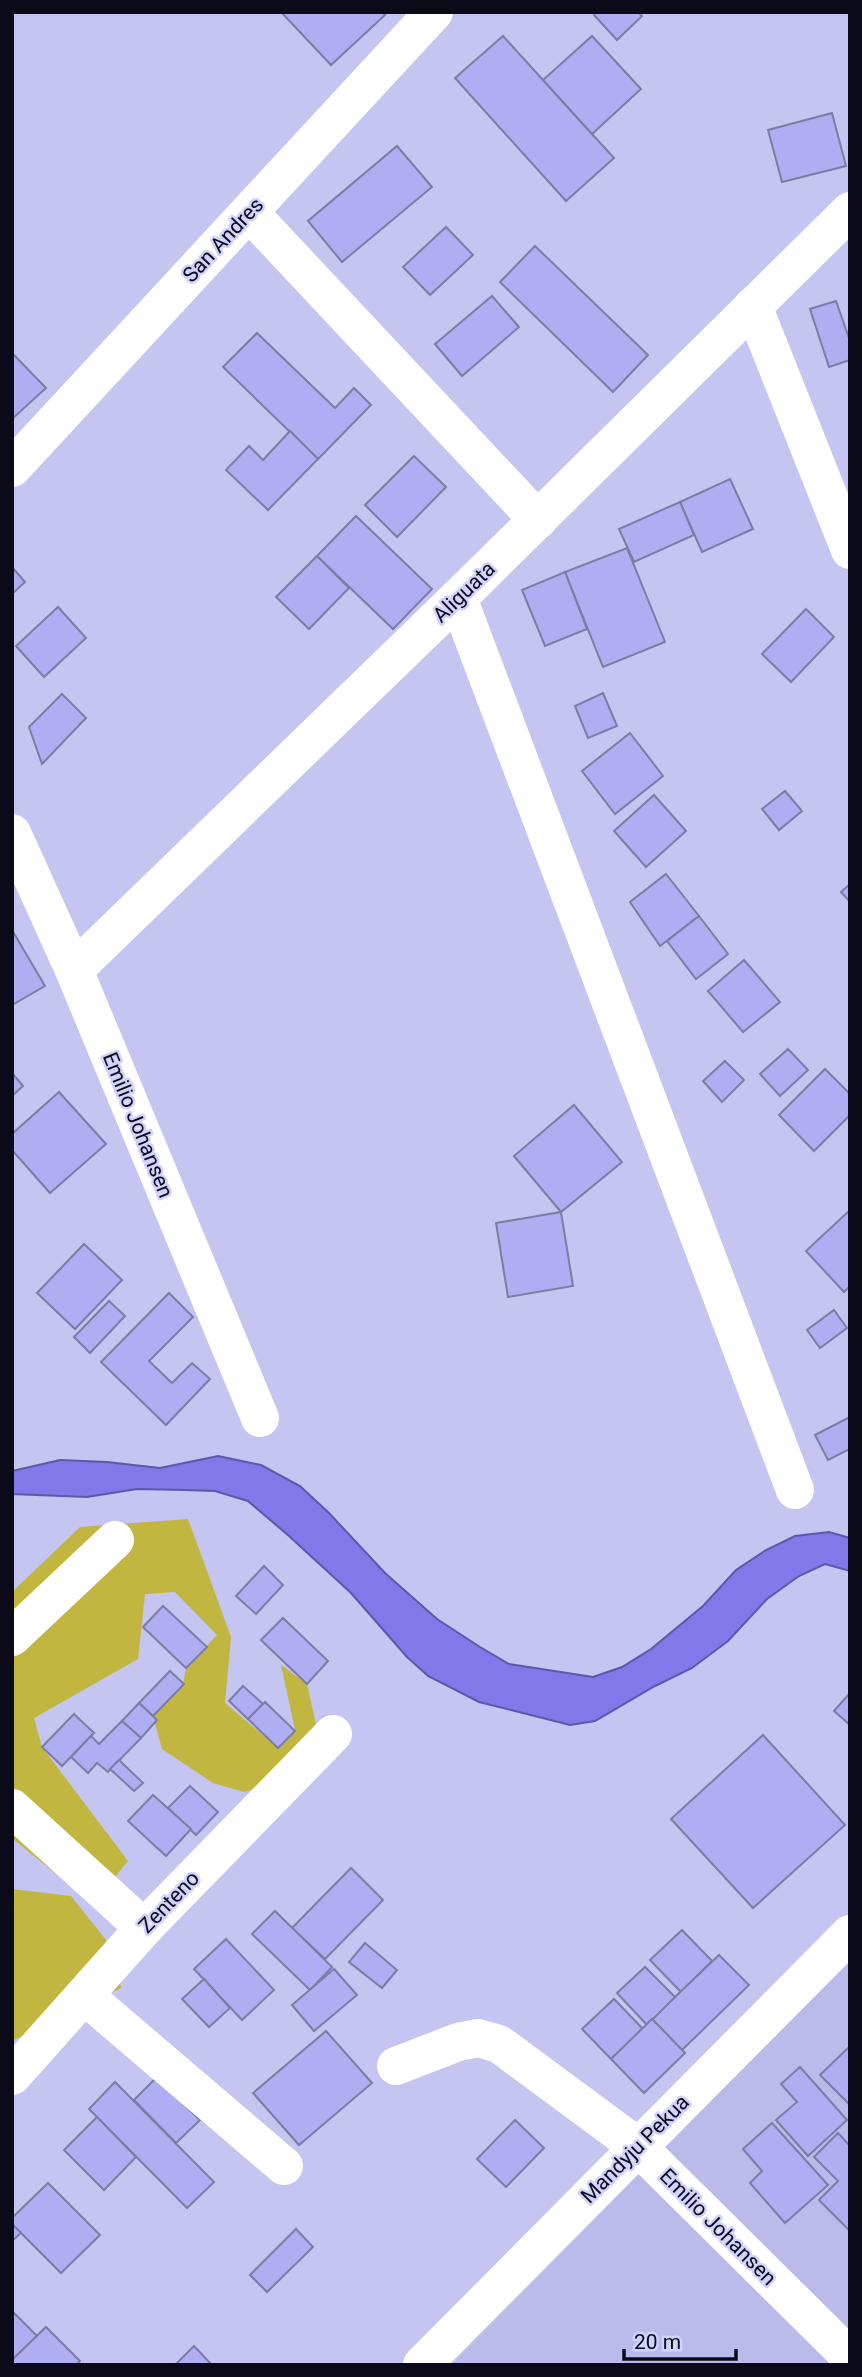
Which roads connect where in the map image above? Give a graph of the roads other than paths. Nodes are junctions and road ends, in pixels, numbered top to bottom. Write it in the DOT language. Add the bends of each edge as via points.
graph roads {
  1 [pos="434,12"];
  2 [pos="850,211"];
  3 [pos="249,212"];
  4 [pos="753,306"];
  5 [pos="12,468"];
  6 [pos="538,520"];
  7 [pos="850,550"];
  8 [pos="458,598"];
  9 [pos="12,833"];
  10 [pos="74,970"];
  11 [pos="260,1418"];
  12 [pos="795,1490"];
  13 [pos="115,1540"];
  14 [pos="12,1637"];
  15 [pos="333,1734"];
  16 [pos="12,1808"];
  17 [pos="144,1928"];
  18 [pos="850,1934"];
  19 [pos="85,1996"];
  20 [pos="396,2066"];
  21 [pos="12,2076"];
  22 [pos="637,2146"];
  23 [pos="284,2166"];
  24 [pos="850,2357"];
  25 [pos="422,2365"];
  1 -- 3 [label="street, San Andres"];
  2 -- 4 [label="street, Aliguata"];
  3 -- 5 [label="street, San Andres"];
  3 -- 6 [label="street"];
  4 -- 6 [label="street, Aliguata"];
  4 -- 7 [label="street"];
  6 -- 8 [label="street, Aliguata"];
  8 -- 10 [label="street, Aliguata"];
  8 -- 12 [label="street"];
  9 -- 10 [label="street, Emilio Johansen"];
  10 -- 11 [label="street, Emilio Johansen"];
  13 -- 14 [label="street"];
  15 -- 17 [label="street, Zenteno"];
  16 -- 17 [label="street"];
  17 -- 19 [label="street, Zenteno"];
  18 -- 22 [label="street, Mandyju Pekua"];
  19 -- 21 [label="street, Zenteno"];
  19 -- 23 [label="street"];
  20 -- 22 [label="street, Emilio Johansen" via="458,2042 478,2038 499,2044"];
  22 -- 24 [label="street, Emilio Johansen"];
  22 -- 25 [label="street, Mandyju Pekua"];
}
